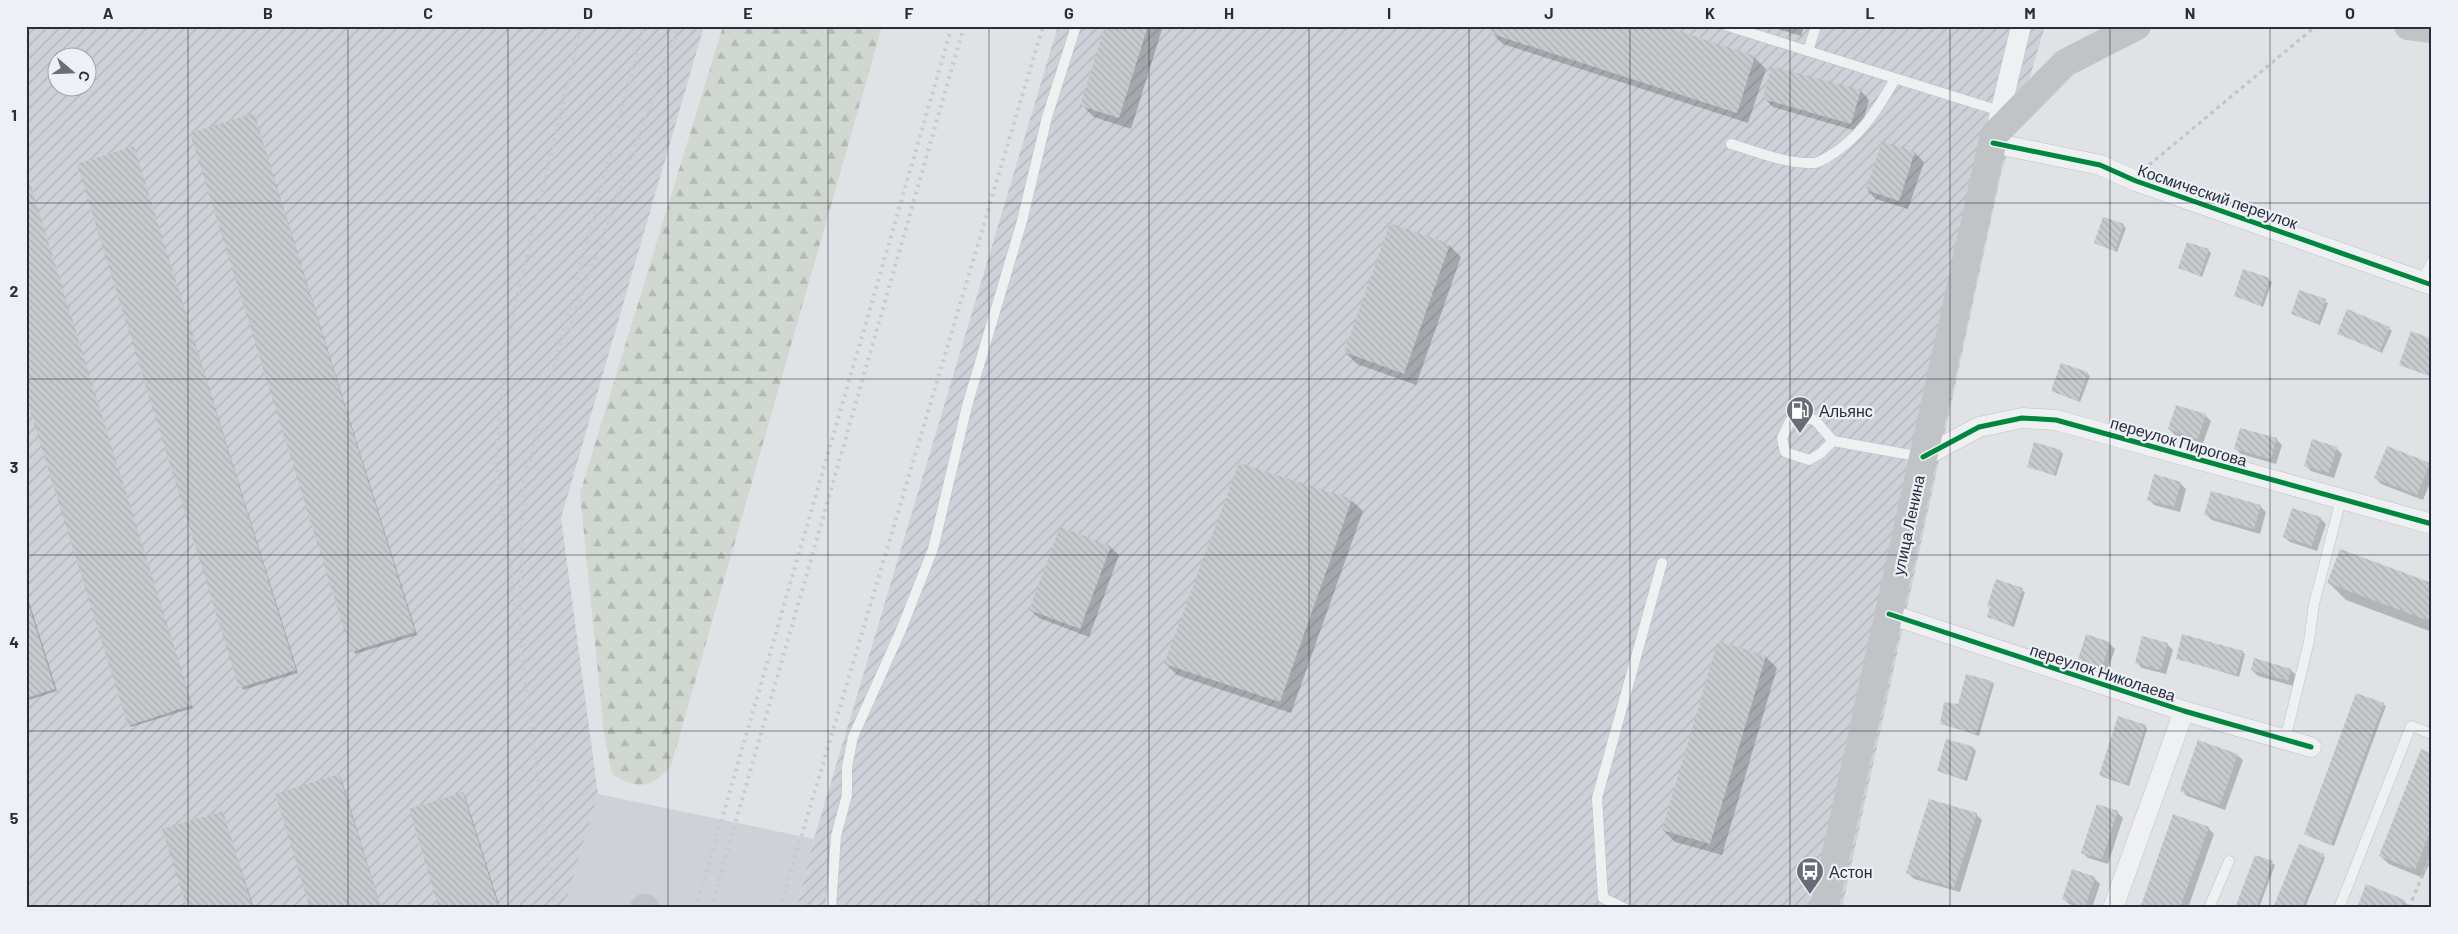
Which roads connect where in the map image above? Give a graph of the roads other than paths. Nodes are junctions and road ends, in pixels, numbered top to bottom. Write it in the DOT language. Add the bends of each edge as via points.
graph roads {
  1 [pos="1076,26"];
  2 [pos="1728,26"];
  3 [pos="1816,26"];
  4 [pos="2021,26"];
  5 [pos="2137,26"];
  6 [pos="2408,26"];
  7 [pos="2432,29"];
  8 [pos="1808,51"];
  9 [pos="1895,78"];
  10 [pos="1996,130"];
  11 [pos="1731,144"];
  12 [pos="2432,261"];
  13 [pos="2427,283"];
  14 [pos="1833,441"];
  15 [pos="1923,457"];
  16 [pos="2341,500"];
  17 [pos="2432,524"];
  18 [pos="1662,563"];
  19 [pos="1889,614"];
  20 [pos="2184,711"];
  21 [pos="2432,734"];
  22 [pos="2285,740"];
  23 [pos="2311,747"];
  24 [pos="2229,861"];
  25 [pos="831,908"];
  26 [pos="1624,908"];
  27 [pos="1824,908"];
  28 [pos="2113,908"];
  29 [pos="2209,908"];
  30 [pos="2339,908"];
  1 -- 25 [label="lane" via="1047,117 1022,221 966,406 933,548 853,737 847,767 847,795 836,836"];
  2 -- 8 [label="lane"];
  3 -- 8 [label="lane"];
  4 -- 10 [label="street, улица Ленина"];
  5 -- 10 [label="main road" via="2065,63"];
  6 -- 7 [label="main road"];
  8 -- 9 [label="lane"];
  9 -- 10 [label="lane"];
  9 -- 11 [label="lane" via="1882,103 1862,129 1842,149 1817,163 1790,162"];
  10 -- 13 [label="street, Космический переулок"];
  10 -- 15 [label="main road, улица Ленина"];
  12 -- 13 [label="lane"];
  14 -- 14 [label="lane" via="1814,420 1800,417 1790,421 1782,438 1785,452 1809,460 1822,453"];
  14 -- 15 [label="lane"];
  15 -- 16 [label="street, переулок Пирогова" via="1979,427 2022,418 2056,420"];
  15 -- 19 [label="main road, улица Ленина"];
  16 -- 17 [label="street, переулок Пирогова"];
  16 -- 22 [label="lane" via="2314,604 2309,641"];
  18 -- 26 [label="lane" via="1597,798 1603,898"];
  19 -- 20 [label="street, переулок Николаева"];
  19 -- 27 [label="main road, улица Ленина"];
  20 -- 22 [label="street, переулок Николаева"];
  20 -- 28 [label="street, переулок Николаева"];
  21 -- 30 [label="lane" via="2411,726"];
  22 -- 23 [label="street, переулок Николаева"];
  24 -- 29 [label="lane"];
}
